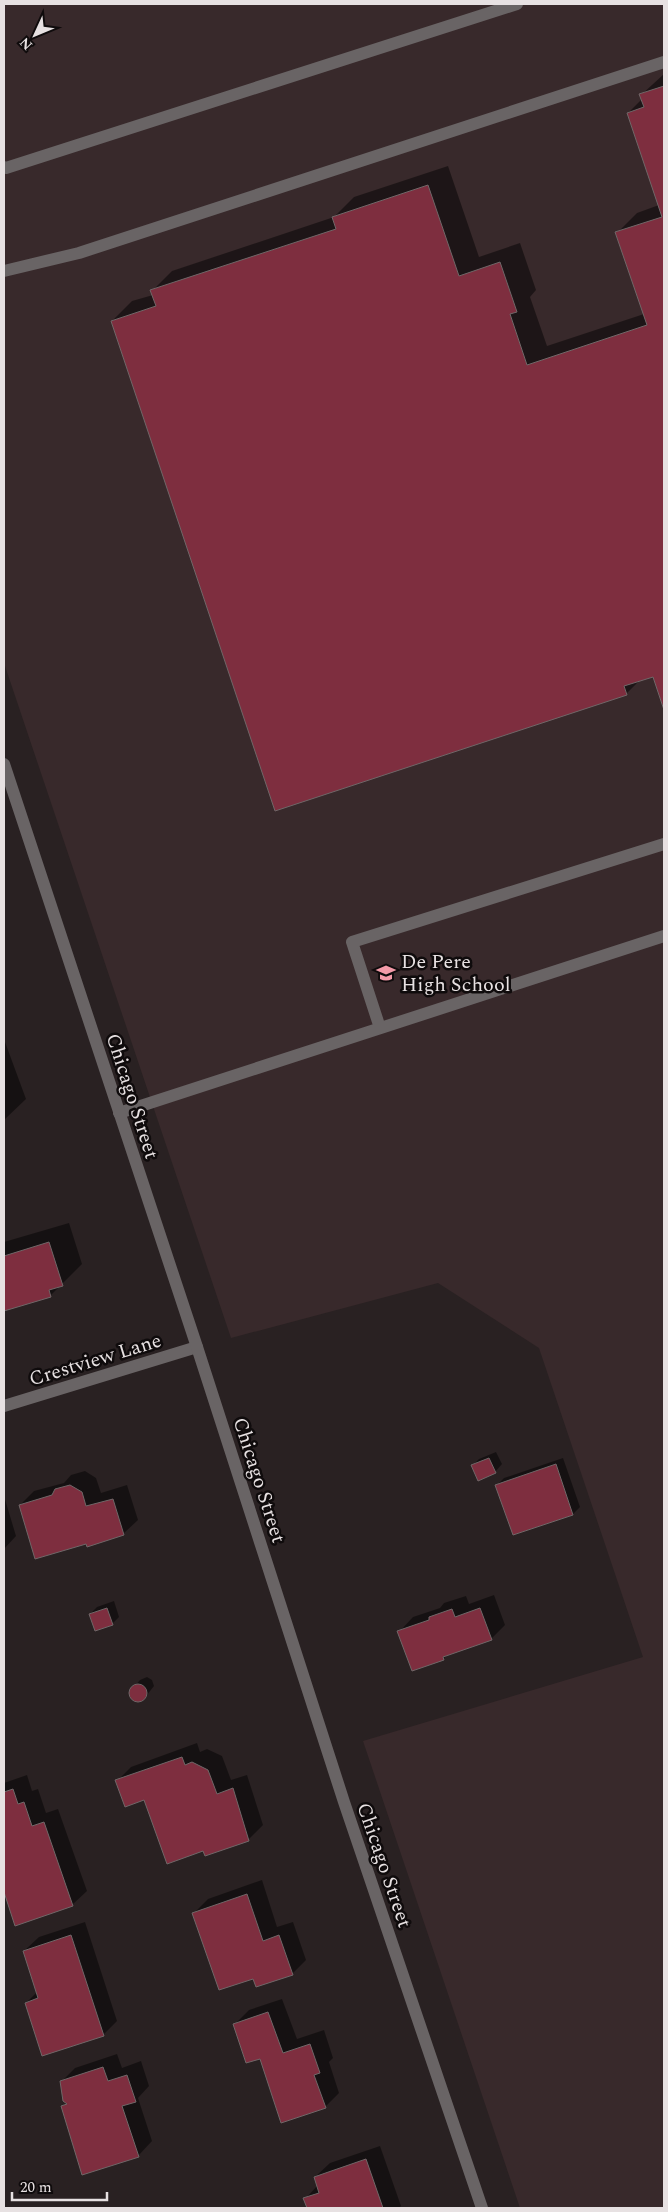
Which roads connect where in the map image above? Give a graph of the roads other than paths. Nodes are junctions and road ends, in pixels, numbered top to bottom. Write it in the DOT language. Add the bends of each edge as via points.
graph roads {
  1 [pos="517,4"];
  2 [pos="664,62"];
  3 [pos="4,167"];
  4 [pos="4,271"];
  5 [pos="4,764"];
  6 [pos="664,844"];
  7 [pos="664,936"];
  8 [pos="380,1028"];
  9 [pos="120,1113"];
  10 [pos="197,1347"];
  11 [pos="4,1406"];
  12 [pos="482,2208"];
  1 -- 3 [label="street"];
  2 -- 4 [label="street" via="89,250"];
  5 -- 9 [label="street, Chicago Street"];
  6 -- 8 [label="street" via="352,942"];
  7 -- 8 [label="street"];
  8 -- 9 [label="street"];
  9 -- 10 [label="street, Chicago Street"];
  10 -- 11 [label="street, Crestview Lane"];
  10 -- 12 [label="street, Chicago Street" via="347,1812"];
}
